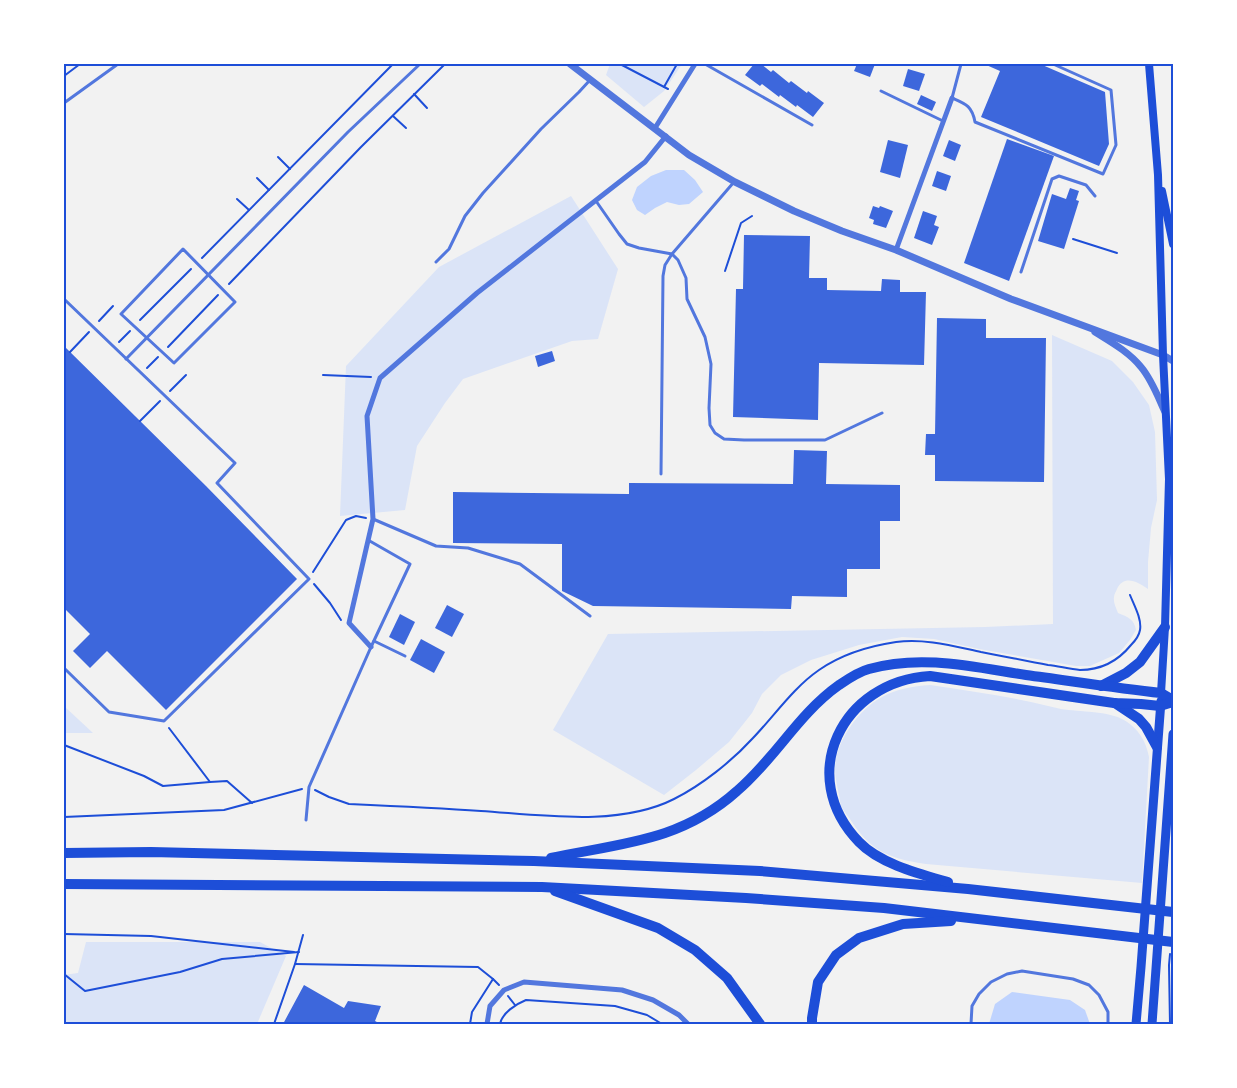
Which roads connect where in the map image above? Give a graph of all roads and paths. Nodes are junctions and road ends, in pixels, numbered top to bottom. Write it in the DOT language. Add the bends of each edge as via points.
graph roads {
  1 [pos="80,64"];
  2 [pos="118,64"];
  3 [pos="393,64"];
  4 [pos="420,64"];
  5 [pos="445,64"];
  6 [pos="570,64"];
  7 [pos="620,64"];
  8 [pos="676,64"];
  9 [pos="695,64"];
  10 [pos="705,64"];
  11 [pos="961,64"];
  12 [pos="1052,64"];
  13 [pos="1149,64"];
  14 [pos="64,76"];
  15 [pos="590,80"];
  16 [pos="881,91"];
  17 [pos="414,94"];
  18 [pos="952,98"];
  19 [pos="64,104"];
  20 [pos="427,108"];
  21 [pos="393,116"];
  22 [pos="943,121"];
  23 [pos="812,125"];
  24 [pos="406,128"];
  25 [pos="655,128"];
  26 [pos="666,136"];
  27 [pos="278,157"];
  28 [pos="290,169"];
  29 [pos="1158,175"];
  30 [pos="257,178"];
  31 [pos="735,182"];
  32 [pos="269,190"];
  33 [pos="1095,196"];
  34 [pos="237,199"];
  35 [pos="595,200"];
  36 [pos="249,210"];
  37 [pos="752,216"];
  38 [pos="1073,239"];
  39 [pos="1173,244"];
  40 [pos="896,250"];
  41 [pos="1117,253"];
  42 [pos="672,254"];
  43 [pos="436,262"];
  44 [pos="197,263"];
  45 [pos="725,271"];
  46 [pos="1021,272"];
  47 [pos="208,274"];
  48 [pos="223,290"];
  49 [pos="64,300"];
  50 [pos="1084,325"];
  51 [pos="134,326"];
  52 [pos="146,338"];
  53 [pos="114,348"];
  54 [pos="162,352"];
  55 [pos="1163,355"];
  56 [pos="126,359"];
  57 [pos="1173,361"];
  58 [pos="142,374"];
  59 [pos="323,375"];
  60 [pos="380,378"];
  61 [pos="882,413"];
  62 [pos="1166,415"];
  63 [pos="661,474"];
  64 [pos="373,519"];
  65 [pos="368,540"];
  66 [pos="309,579"];
  67 [pos="1130,595"];
  68 [pos="590,616"];
  69 [pos="350,623"];
  70 [pos="1165,627"];
  71 [pos="374,641"];
  72 [pos="371,647"];
  73 [pos="405,656"];
  74 [pos="64,668"];
  75 [pos="1101,686"];
  76 [pos="1161,693"];
  77 [pos="1173,701"];
  78 [pos="1114,703"];
  79 [pos="1160,706"];
  80 [pos="164,721"];
  81 [pos="1173,734"];
  82 [pos="64,745"];
  83 [pos="1157,747"];
  84 [pos="210,782"];
  85 [pos="309,787"];
  86 [pos="252,803"];
  87 [pos="64,817"];
  88 [pos="306,820"];
  89 [pos="64,853"];
  90 [pos="534,861"];
  91 [pos="64,884"];
  92 [pos="542,887"];
  93 [pos="968,888"];
  94 [pos="1173,912"];
  95 [pos="977,919"];
  96 [pos="64,934"];
  97 [pos="303,935"];
  98 [pos="1172,945"];
  99 [pos="299,952"];
  100 [pos="295,964"];
  101 [pos="64,974"];
  102 [pos="493,979"];
  103 [pos="504,990"];
  104 [pos="515,1005"];
  105 [pos="274,1024"];
  106 [pos="470,1024"];
  107 [pos="487,1024"];
  108 [pos="500,1024"];
  109 [pos="662,1024"];
  110 [pos="688,1024"];
  111 [pos="760,1024"];
  112 [pos="812,1024"];
  113 [pos="971,1024"];
  114 [pos="1108,1024"];
  115 [pos="1136,1024"];
  116 [pos="1152,1024"];
  117 [pos="1170,1024"];
  1 -- 14 [label="path"];
  2 -- 19 [label="lane"];
  3 -- 28 [label="path"];
  4 -- 47 [label="lane"];
  5 -- 17 [label="path"];
  6 -- 15 [label="street"];
  7 -- 8 [label="path" via="664,87"];
  9 -- 25 [label="street"];
  10 -- 23 [label="lane"];
  11 -- 18 [label="lane"];
  12 -- 18 [label="lane" via="1111,90 1116,144 1103,174 975,122 974,114 966,104"];
  13 -- 29 [label="main road"];
  15 -- 25 [label="street"];
  15 -- 43 [label="lane" via="541,128 483,193 465,216 449,249"];
  16 -- 22 [label="lane"];
  17 -- 20 [label="path"];
  17 -- 21 [label="path"];
  18 -- 22 [label="street"];
  21 -- 24 [label="path"];
  21 -- 48 [label="path"];
  22 -- 40 [label="street"];
  25 -- 26 [label="street"];
  26 -- 31 [label="street"];
  26 -- 35 [label="street" via="644,162"];
  27 -- 28 [label="path"];
  28 -- 32 [label="path"];
  29 -- 39 [label="main road"];
  29 -- 55 [label="main road"];
  30 -- 32 [label="path"];
  31 -- 40 [label="street" via="794,211"];
  31 -- 42 [label="lane"];
  32 -- 36 [label="path"];
  33 -- 46 [label="lane" via="1086,185 1060,176 1052,180"];
  34 -- 36 [label="path"];
  35 -- 42 [label="lane" via="627,244"];
  35 -- 60 [label="street" via="478,293"];
  36 -- 44 [label="path"];
  37 -- 45 [label="path" via="741,223"];
  38 -- 41 [label="path"];
  40 -- 50 [label="street" via="1012,299"];
  42 -- 61 [label="lane" via="686,278 687,298 705,337 711,364 710,425 715,433 724,439 825,440"];
  42 -- 63 [label="lane" via="663,276"];
  44 -- 47 [label="lane"];
  44 -- 51 [label="path"];
  44 -- 51 [label="lane" via="183,249 121,314"];
  47 -- 48 [label="lane"];
  47 -- 52 [label="lane"];
  48 -- 54 [label="path"];
  48 -- 54 [label="lane" via="235,302 194,344 174,363"];
  49 -- 53 [label="lane"];
  50 -- 55 [label="street"];
  50 -- 62 [label="street" via="1128,354 1141,367"];
  51 -- 52 [label="lane"];
  51 -- 53 [label="path"];
  52 -- 54 [label="lane"];
  52 -- 56 [label="lane"];
  53 -- 56 [label="lane"];
  54 -- 58 [label="path"];
  55 -- 57 [label="street"];
  55 -- 62 [label="main road"];
  56 -- 58 [label="lane"];
  58 -- 66 [label="lane" via="235,463 216,483"];
  59 -- 60 [label="path"];
  60 -- 64 [label="street" via="366,416"];
  62 -- 70 [label="main road" via="1169,479"];
  64 -- 65 [label="street"];
  64 -- 66 [label="path" via="356,516 346,520"];
  64 -- 68 [label="lane" via="436,546 468,548 520,564"];
  65 -- 69 [label="street"];
  65 -- 71 [label="lane" via="410,564"];
  66 -- 69 [label="path" via="342,622"];
  66 -- 80 [label="lane"];
  67 -- 85 [label="path" via="1140,629 1136,640 1117,659 1095,669 1078,670 920,641 878,645 837,659 800,685 724,766 692,789 649,809 616,815 571,817 349,804"];
  69 -- 72 [label="street"];
  70 -- 75 [label="highway" via="1140,662"];
  70 -- 76 [label="main road"];
  71 -- 72 [label="lane"];
  71 -- 73 [label="lane"];
  72 -- 85 [label="lane"];
  74 -- 80 [label="lane" via="109,712"];
  75 -- 76 [label="highway"];
  75 -- 90 [label="highway" via="933,662 893,663 867,670 842,683 814,706 754,776 716,807 665,833"];
  76 -- 77 [label="highway"];
  76 -- 79 [label="main road"];
  77 -- 79 [label="highway"];
  78 -- 79 [label="highway"];
  78 -- 83 [label="highway" via="1146,726"];
  78 -- 93 [label="highway" via="930,676 901,680 867,698 853,712 840,729 829,766 834,806 844,826 860,844 879,857 904,869"];
  79 -- 83 [label="main road"];
  80 -- 84 [label="path"];
  81 -- 116 [label="main road"];
  82 -- 84 [label="path" via="164,786"];
  83 -- 115 [label="main road"];
  84 -- 86 [label="path" via="227,781"];
  85 -- 86 [label="path"];
  85 -- 88 [label="lane"];
  86 -- 87 [label="path" via="224,810"];
  89 -- 90 [label="highway"];
  90 -- 93 [label="highway" via="760,871"];
  91 -- 92 [label="highway"];
  92 -- 95 [label="highway" via="884,908"];
  92 -- 111 [label="highway" via="658,928 695,950 727,978"];
  93 -- 94 [label="highway"];
  95 -- 98 [label="highway" via="1109,933"];
  95 -- 112 [label="highway" via="903,924 859,938 836,954 818,982"];
  96 -- 99 [label="path" via="151,936"];
  97 -- 99 [label="path"];
  98 -- 117 [label="path"];
  99 -- 100 [label="path"];
  99 -- 101 [label="path" via="222,959 180,972 85,991"];
  100 -- 102 [label="path" via="478,968"];
  100 -- 105 [label="path"];
  102 -- 103 [label="path"];
  102 -- 106 [label="path" via="472,1012"];
  103 -- 104 [label="path"];
  103 -- 107 [label="street" via="490,1006"];
  103 -- 110 [label="street" via="524,982 622,990 653,1000"];
  104 -- 108 [label="path"];
  104 -- 109 [label="path" via="526,1000 615,1006 647,1015"];
  113 -- 114 [label="lane" via="972,1006 979,994 991,982 1007,974 1022,972 1074,979 1089,985 1100,994 1108,1012"];
}
